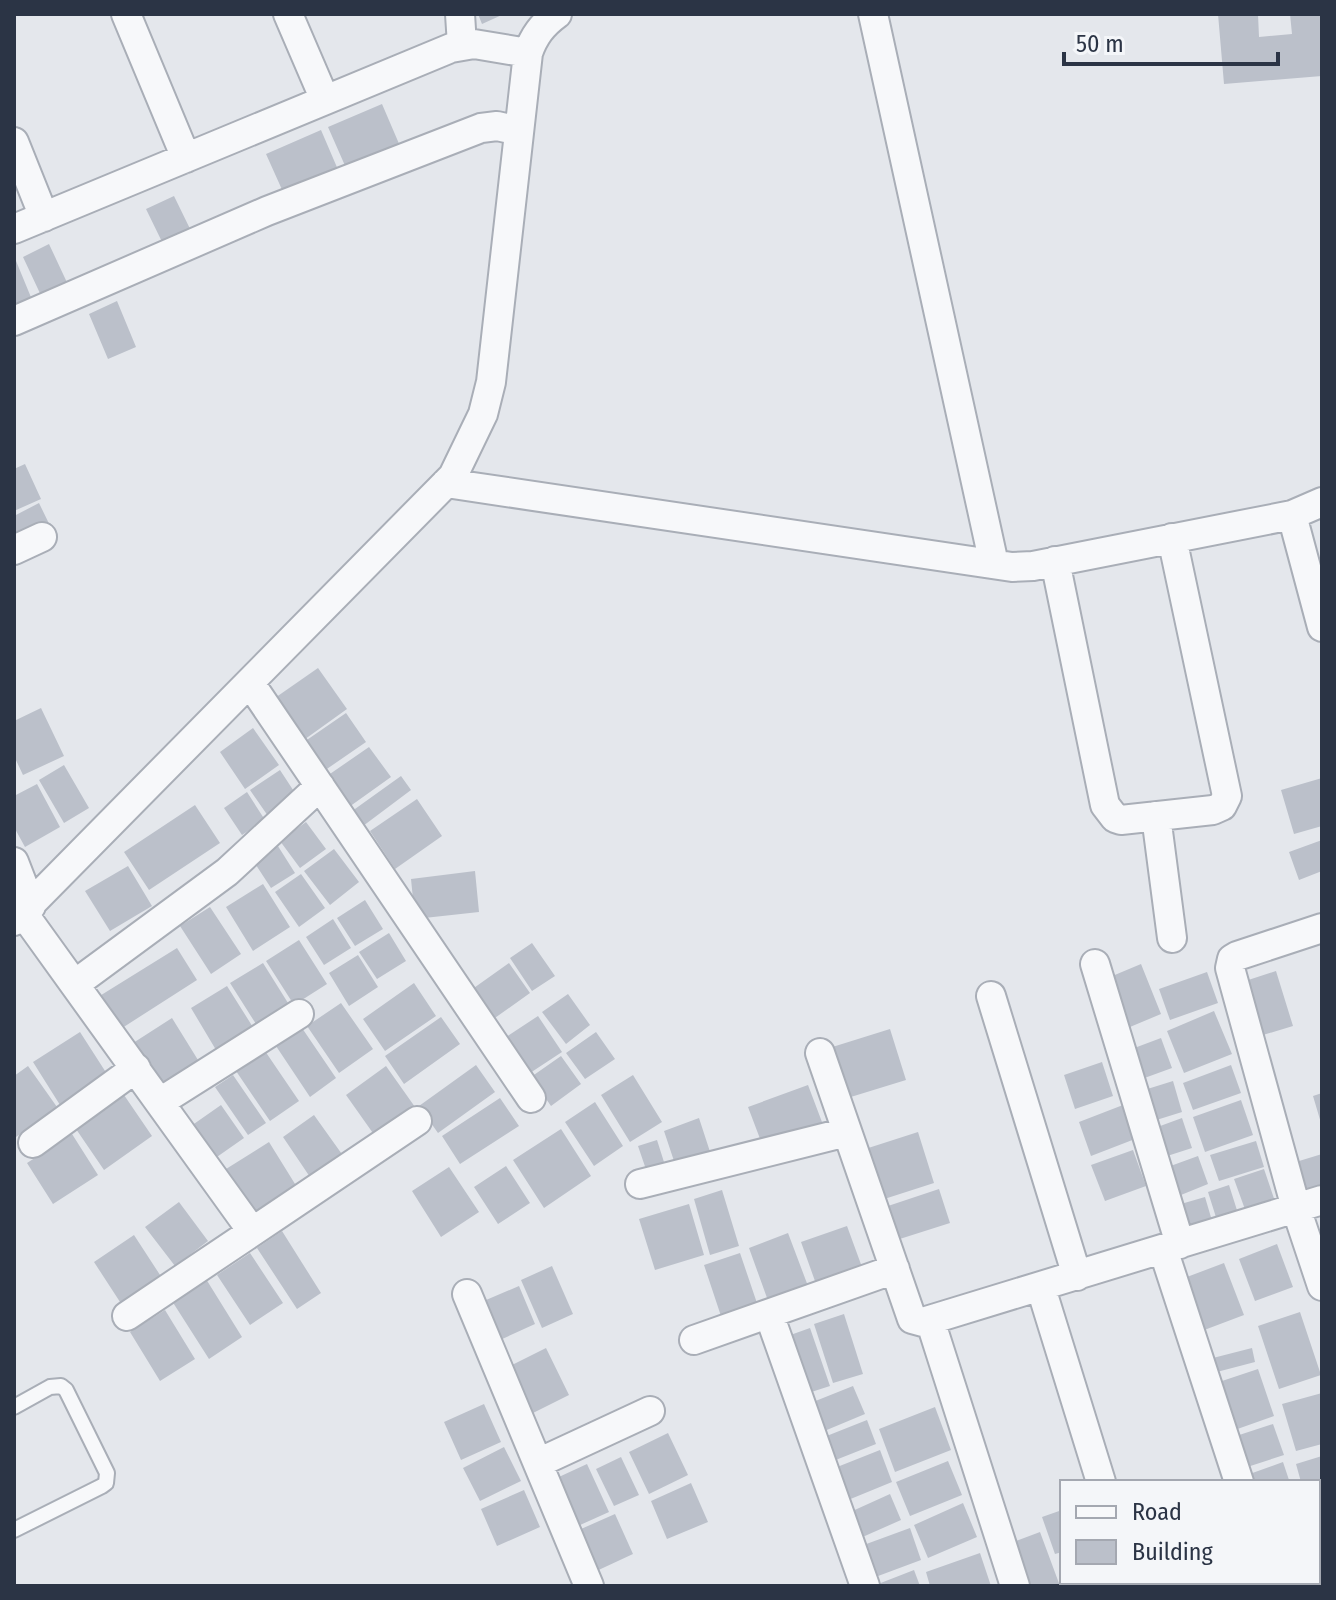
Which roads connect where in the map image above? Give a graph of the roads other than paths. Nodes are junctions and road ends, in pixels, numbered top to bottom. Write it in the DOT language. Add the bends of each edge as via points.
graph roads {
  1 [pos="126,14"];
  2 [pos="288,14"];
  3 [pos="460,14"];
  4 [pos="557,14"];
  5 [pos="873,14"];
  6 [pos="462,45"];
  7 [pos="528,53"];
  8 [pos="325,100"];
  9 [pos="519,131"];
  10 [pos="14,142"];
  11 [pos="186,158"];
  12 [pos="44,217"];
  13 [pos="14,229"];
  14 [pos="14,321"];
  15 [pos="446,483"];
  16 [pos="1322,502"];
  17 [pos="1292,515"];
  18 [pos="42,537"];
  19 [pos="1172,538"];
  20 [pos="14,550"];
  21 [pos="1055,561"];
  22 [pos="994,564"];
  23 [pos="1322,627"];
  24 [pos="250,683"];
  25 [pos="320,786"];
  26 [pos="1156,816"];
  27 [pos="14,862"];
  28 [pos="23,913"];
  29 [pos="1322,928"];
  30 [pos="1172,938"];
  31 [pos="1095,964"];
  32 [pos="75,984"];
  33 [pos="991,996"];
  34 [pos="299,1014"];
  35 [pos="820,1053"];
  36 [pos="136,1068"];
  37 [pos="531,1098"];
  38 [pos="160,1102"];
  39 [pos="417,1121"];
  40 [pos="847,1132"];
  41 [pos="33,1143"];
  42 [pos="640,1184"];
  43 [pos="1309,1204"];
  44 [pos="252,1231"];
  45 [pos="1172,1247"];
  46 [pos="895,1269"];
  47 [pos="1077,1276"];
  48 [pos="1322,1286"];
  49 [pos="1041,1288"];
  50 [pos="467,1294"];
  51 [pos="769,1314"];
  52 [pos="127,1316"];
  53 [pos="930,1320"];
  54 [pos="694,1340"];
  55 [pos="14,1407"];
  56 [pos="650,1411"];
  57 [pos="538,1463"];
  58 [pos="1100,1480"];
  59 [pos="1238,1480"];
  60 [pos="14,1530"];
  61 [pos="589,1586"];
  62 [pos="865,1586"];
  63 [pos="1015,1586"];
  1 -- 11 [label="street"];
  2 -- 8 [label="street"];
  3 -- 6 [label="street"];
  4 -- 7 [label="street" via="533,38"];
  5 -- 22 [label="street"];
  6 -- 7 [label="street"];
  6 -- 8 [label="street"];
  7 -- 9 [label="street"];
  8 -- 11 [label="street"];
  9 -- 14 [label="street" via="481,128 267,211"];
  9 -- 15 [label="street" via="490,391 462,460"];
  10 -- 12 [label="street"];
  11 -- 12 [label="street"];
  12 -- 13 [label="street"];
  15 -- 22 [label="street"];
  15 -- 24 [label="street"];
  16 -- 17 [label="street"];
  17 -- 19 [label="street"];
  17 -- 23 [label="street"];
  18 -- 20 [label="street"];
  19 -- 21 [label="street"];
  19 -- 26 [label="street" via="1227,796 1213,810"];
  21 -- 22 [label="street" via="1024,567"];
  21 -- 26 [label="street" via="1105,805 1121,820"];
  24 -- 25 [label="street"];
  24 -- 28 [label="street"];
  25 -- 32 [label="street" via="227,872"];
  25 -- 37 [label="street"];
  26 -- 30 [label="street"];
  27 -- 28 [label="street"];
  28 -- 32 [label="street"];
  29 -- 43 [label="street" via="1237,956 1230,968"];
  31 -- 45 [label="street"];
  32 -- 36 [label="street"];
  33 -- 47 [label="street"];
  34 -- 38 [label="street"];
  35 -- 40 [label="street"];
  36 -- 38 [label="street"];
  36 -- 41 [label="street"];
  38 -- 44 [label="street"];
  39 -- 44 [label="street"];
  40 -- 42 [label="street"];
  40 -- 46 [label="street"];
  43 -- 45 [label="street"];
  43 -- 48 [label="street"];
  44 -- 52 [label="street"];
  45 -- 47 [label="street"];
  45 -- 59 [label="street"];
  46 -- 51 [label="street"];
  46 -- 53 [label="street" via="912,1319"];
  47 -- 49 [label="street"];
  49 -- 53 [label="street"];
  49 -- 58 [label="street"];
  50 -- 57 [label="street"];
  51 -- 54 [label="street"];
  51 -- 62 [label="street"];
  53 -- 63 [label="street"];
  55 -- 60 [label="lane" via="61,1386 107,1473 102,1486"];
  56 -- 57 [label="street"];
  57 -- 61 [label="street"];
}
